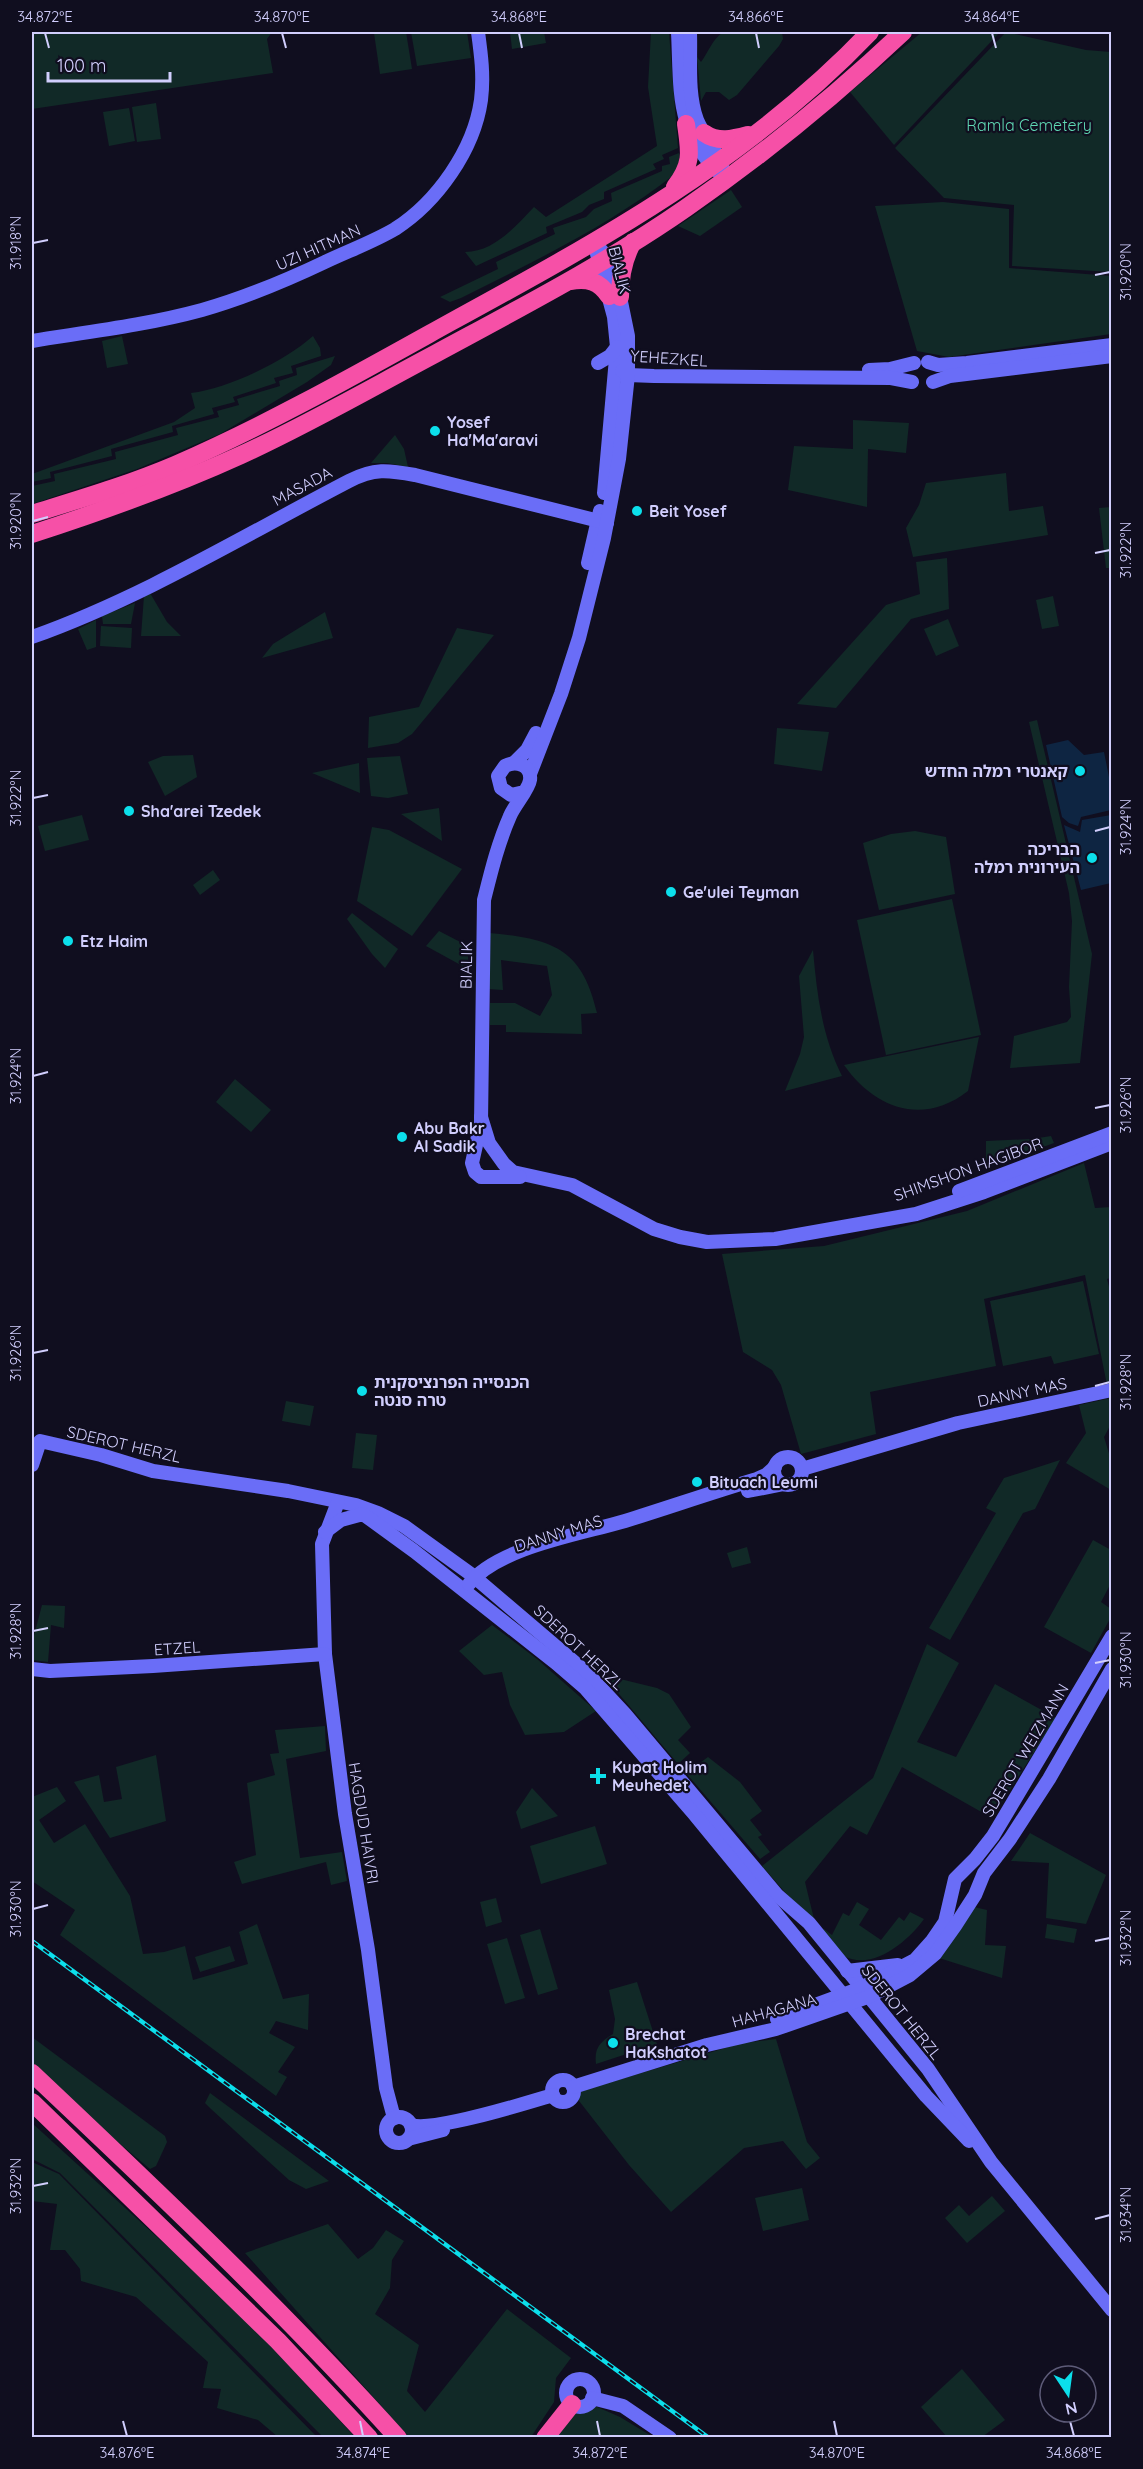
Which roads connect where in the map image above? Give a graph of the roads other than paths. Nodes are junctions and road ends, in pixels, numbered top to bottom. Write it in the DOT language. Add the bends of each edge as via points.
graph roads {
  1 [pos="478,32"];
  2 [pos="678,32"];
  3 [pos="690,32"];
  4 [pos="870,32"];
  5 [pos="903,32"];
  6 [pos="686,124"];
  7 [pos="759,131"];
  8 [pos="704,133"];
  9 [pos="716,163"];
  10 [pos="726,179"];
  11 [pos="666,199"];
  12 [pos="633,242"];
  13 [pos="595,243"];
  14 [pos="604,260"];
  15 [pos="565,282"];
  16 [pos="614,297"];
  17 [pos="32,341"];
  18 [pos="1112,345"];
  19 [pos="617,347"];
  20 [pos="1112,356"];
  21 [pos="598,363"];
  22 [pos="921,363"];
  23 [pos="624,368"];
  24 [pos="912,382"];
  25 [pos="933,382"];
  26 [pos="32,514"];
  27 [pos="603,521"];
  28 [pos="32,534"];
  29 [pos="32,637"];
  30 [pos="514,763"];
  31 [pos="530,774"];
  32 [pos="504,791"];
  33 [pos="524,792"];
  34 [pos="509,817"];
  35 [pos="481,1117"];
  36 [pos="1112,1133"];
  37 [pos="1112,1143"];
  38 [pos="475,1154"];
  39 [pos="497,1154"];
  40 [pos="537,1177"];
  41 [pos="489,1178"];
  42 [pos="834,1230"];
  43 [pos="1112,1390"];
  44 [pos="32,1465"];
  45 [pos="775,1467"];
  46 [pos="802,1469"];
  47 [pos="783,1484"];
  48 [pos="338,1502"];
  49 [pos="325,1532"];
  50 [pos="475,1577"];
  51 [pos="467,1592"];
  52 [pos="1112,1636"];
  53 [pos="320,1654"];
  54 [pos="32,1669"];
  55 [pos="1112,1669"];
  56 [pos="960,1875"];
  57 [pos="953,1892"];
  58 [pos="975,1892"];
  59 [pos="915,1960"];
  60 [pos="848,1971"];
  61 [pos="864,1993"];
  62 [pos="846,2000"];
  63 [pos="32,2073"];
  64 [pos="32,2102"];
  65 [pos="490,2113"];
  66 [pos="394,2118"];
  67 [pos="411,2124"];
  68 [pos="408,2139"];
  69 [pos="991,2162"];
  70 [pos="1112,2310"];
  71 [pos="592,2398"];
  72 [pos="572,2404"];
  73 [pos="369,2438"];
  74 [pos="398,2438"];
  75 [pos="545,2438"];
  76 [pos="670,2438"];
  1 -- 17 [label="street, UZI HITMAN" via="481,100 468,142 439,189 395,228 287,280 219,305"];
  2 -- 6 [label="street"];
  3 -- 8 [label="street" via="693,104"];
  4 -- 7 [label="highway"];
  5 -- 10 [label="highway" via="834,94"];
  6 -- 9 [label="street" via="696,146"];
  6 -- 11 [label="highway" via="688,167"];
  7 -- 8 [label="highway" via="726,140"];
  7 -- 9 [label="highway"];
  8 -- 9 [label="street"];
  9 -- 10 [label="street"];
  9 -- 11 [label="highway"];
  10 -- 12 [label="highway"];
  11 -- 13 [label="highway"];
  12 -- 14 [label="highway"];
  12 -- 16 [label="highway"];
  13 -- 14 [label="street, BIALIK"];
  13 -- 26 [label="highway" via="248,432 118,487"];
  14 -- 15 [label="highway"];
  14 -- 16 [label="street, BIALIK"];
  15 -- 16 [label="highway" via="587,279"];
  15 -- 28 [label="highway" via="243,454 159,491"];
  16 -- 19 [label="street, BIALIK"];
  16 -- 23 [label="street, BIALIK" via="628,336"];
  18 -- 22 [label="street, YEHEZKEL" via="967,363"];
  19 -- 21 [label="street"];
  19 -- 23 [label="street, BIALIK"];
  20 -- 25 [label="street" via="950,376"];
  22 -- 23 [label="street, YEHEZKEL" via="890,369"];
  22 -- 24 [label="street" via="909,370"];
  22 -- 25 [label="street" via="935,371"];
  23 -- 24 [label="street, YEHEZKEL" via="782,379 891,378"];
  23 -- 27 [label="street, BIALIK" via="619,459"];
  24 -- 25 [label="street" via="921,387"];
  27 -- 29 [label="street, MASADA" via="415,475 372,471 190,566 82,618"];
  27 -- 30 [label="street, BIALIK" via="562,667 535,736"];
  27 -- 31 [label="street, BIALIK" via="569,669"];
  30 -- 31 [label="street"];
  30 -- 32 [label="street" via="499,773 498,782"];
  31 -- 33 [label="street"];
  32 -- 33 [label="street" via="511,795"];
  32 -- 34 [label="street, BIALIK"];
  33 -- 34 [label="street, BIALIK"];
  34 -- 35 [label="street, BIALIK" via="484,900"];
  35 -- 38 [label="street, BIALIK"];
  35 -- 39 [label="street, BIALIK"];
  36 -- 42 [label="street, SHIMSHON HAGIBOR" via="915,1207"];
  37 -- 42 [label="street, SHIMSHON HAGIBOR" via="933,1209"];
  38 -- 39 [label="street" via="486,1148"];
  38 -- 41 [label="street" via="475,1172"];
  39 -- 40 [label="street, SHIMSHON HAGIBOR" via="513,1172"];
  39 -- 41 [label="street" via="499,1170"];
  40 -- 41 [label="street, SHIMSHON HAGIBOR"];
  40 -- 42 [label="street, SHIMSHON HAGIBOR" via="572,1185 654,1229 692,1240 724,1243"];
  43 -- 46 [label="street, DANNY MAS" via="958,1423"];
  44 -- 48 [label="street, SDEROT HERZL" via="40,1441 164,1473"];
  45 -- 46 [label="street" via="780,1460 790,1457"];
  45 -- 47 [label="street" via="776,1478"];
  45 -- 50 [label="street, DANNY MAS" via="766,1475 522,1550"];
  46 -- 47 [label="street" via="797,1482"];
  47 -- 50 [label="street, DANNY MAS" via="760,1487"];
  48 -- 49 [label="street"];
  48 -- 50 [label="street, SDEROT HERZL" via="367,1508 394,1520"];
  49 -- 51 [label="street, SDEROT HERZL" via="344,1519 363,1514"];
  49 -- 53 [label="street"];
  50 -- 51 [label="street, DANNY MAS"];
  50 -- 60 [label="street, SDEROT HERZL" via="586,1671 777,1895 809,1923"];
  51 -- 62 [label="street, SDEROT HERZL" via="593,1697"];
  52 -- 56 [label="street, SDEROT WEIZMANN" via="993,1836"];
  53 -- 54 [label="street, ETZEL" via="142,1667"];
  53 -- 66 [label="street, HAGDUD HAIVRI" via="386,2088"];
  55 -- 58 [label="street, SDEROT WEIZMANN" via="1049,1779"];
  56 -- 57 [label="street" via="953,1881"];
  56 -- 58 [label="street" via="972,1876"];
  57 -- 58 [label="street" via="961,1899"];
  57 -- 59 [label="street, SDEROT WEIZMANN" via="945,1922"];
  58 -- 61 [label="street, SDEROT WEIZMANN" via="935,1954 910,1975"];
  59 -- 60 [label="street" via="892,1967"];
  59 -- 61 [label="street, SDEROT WEIZMANN"];
  60 -- 61 [label="street, SDEROT HERZL"];
  61 -- 62 [label="street, SDEROT WEIZMANN"];
  61 -- 69 [label="street, SDEROT HERZL" via="934,2077"];
  62 -- 65 [label="street, HAHAGANA" via="761,2033 707,2045 573,2087 573,2096 568,2101 553,2095"];
  62 -- 69 [label="street, SDEROT HERZL" via="926,2096"];
  63 -- 74 [label="highway" via="224,2256"];
  64 -- 73 [label="highway" via="278,2341"];
  65 -- 67 [label="street" via="428,2126"];
  65 -- 68 [label="street"];
  66 -- 67 [label="street" via="402,2117"];
  66 -- 68 [label="street" via="387,2127 390,2138 396,2142"];
  67 -- 68 [label="street"];
  69 -- 70 [label="street, SDEROT HERZL"];
  71 -- 72 [label="street" via="584,2406"];
  71 -- 72 [label="street" via="591,2385 576,2380 566,2392"];
  71 -- 76 [label="street" via="623,2406"];
  72 -- 75 [label="highway"];
}
